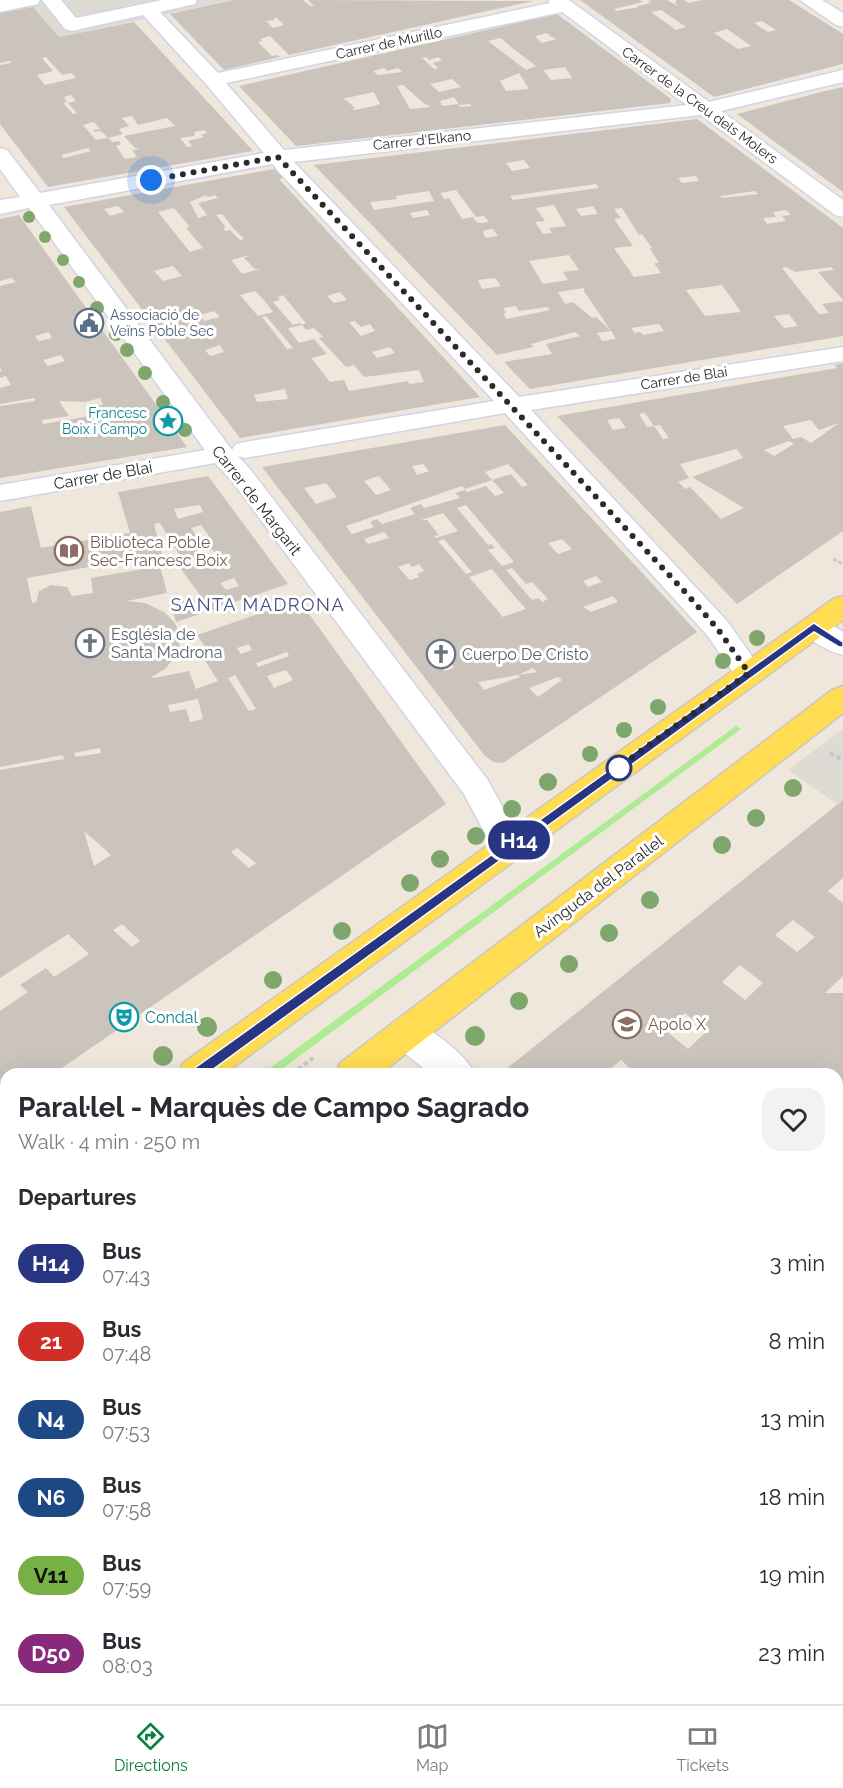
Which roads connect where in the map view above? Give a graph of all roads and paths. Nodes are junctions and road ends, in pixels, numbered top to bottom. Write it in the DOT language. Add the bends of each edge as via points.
graph roads {
  1 [pos="31,0"];
  2 [pos="51,0"];
  3 [pos="88,0"];
  4 [pos="188,0"];
  5 [pos="809,0"];
  6 [pos="560,3"];
  7 [pos="0,6"];
  8 [pos="147,9"];
  9 [pos="105,18"];
  10 [pos="843,21"];
  11 [pos="843,76"];
  12 [pos="213,81"];
  13 [pos="704,109"];
  14 [pos="0,154"];
  15 [pos="278,157"];
  16 [pos="35,201"];
  17 [pos="0,207"];
  18 [pos="843,210"];
  19 [pos="843,354"];
  20 [pos="526,403"];
  21 [pos="496,408"];
  22 [pos="245,450"];
  23 [pos="206,458"];
  24 [pos="0,493"];
  25 [pos="833,559"];
  26 [pos="843,564"];
  27 [pos="843,606"];
  28 [pos="814,627"];
  29 [pos="843,645"];
  30 [pos="749,673"];
  31 [pos="843,697"];
  32 [pos="509,848"];
  33 [pos="406,1033"];
  34 [pos="204,1068"];
  35 [pos="361,1068"];
  36 [pos="450,1068"];
  1 -- 7 [label="street"];
  2 -- 9 [label="street" via="72,25"];
  3 -- 9 [label="street"];
  4 -- 8 [label="street"];
  5 -- 10 [label="street"];
  6 -- 12 [label="street, Carrer de Murillo"];
  6 -- 13 [label="street, Carrer de la Creu dels Molers"];
  8 -- 9 [label="street"];
  8 -- 12 [label="street"];
  11 -- 13 [label="street, Carrer d'Elkano"];
  12 -- 15 [label="street"];
  13 -- 15 [label="street, Carrer d'Elkano"];
  13 -- 18 [label="street, Carrer de la Creu dels Molers"];
  14 -- 16 [label="street, Carrer de Margarit"];
  15 -- 16 [label="street, Carrer d'Elkano"];
  15 -- 30 [label="street" via="678,585 717,628"];
  16 -- 17 [label="street, Carrer d'Elkano"];
  16 -- 32 [label="street, Carrer de Margarit" via="221,454 242,475 476,787"];
  19 -- 20 [label="street, Carrer de Blai"];
  21 -- 22 [label="street"];
  23 -- 24 [label="street, Carrer de Blai"];
  25 -- 26 [label="path"];
  27 -- 28 [label="main road"];
  28 -- 29 [label="street"];
  28 -- 30 [label="main road"];
  30 -- 32 [label="main road"];
  31 -- 33 [label="main road, Avinguda del Paral·lel"];
  32 -- 34 [label="main road"];
  33 -- 35 [label="main road, Avinguda del Paral·lel"];
  33 -- 36 [label="street"];
}
